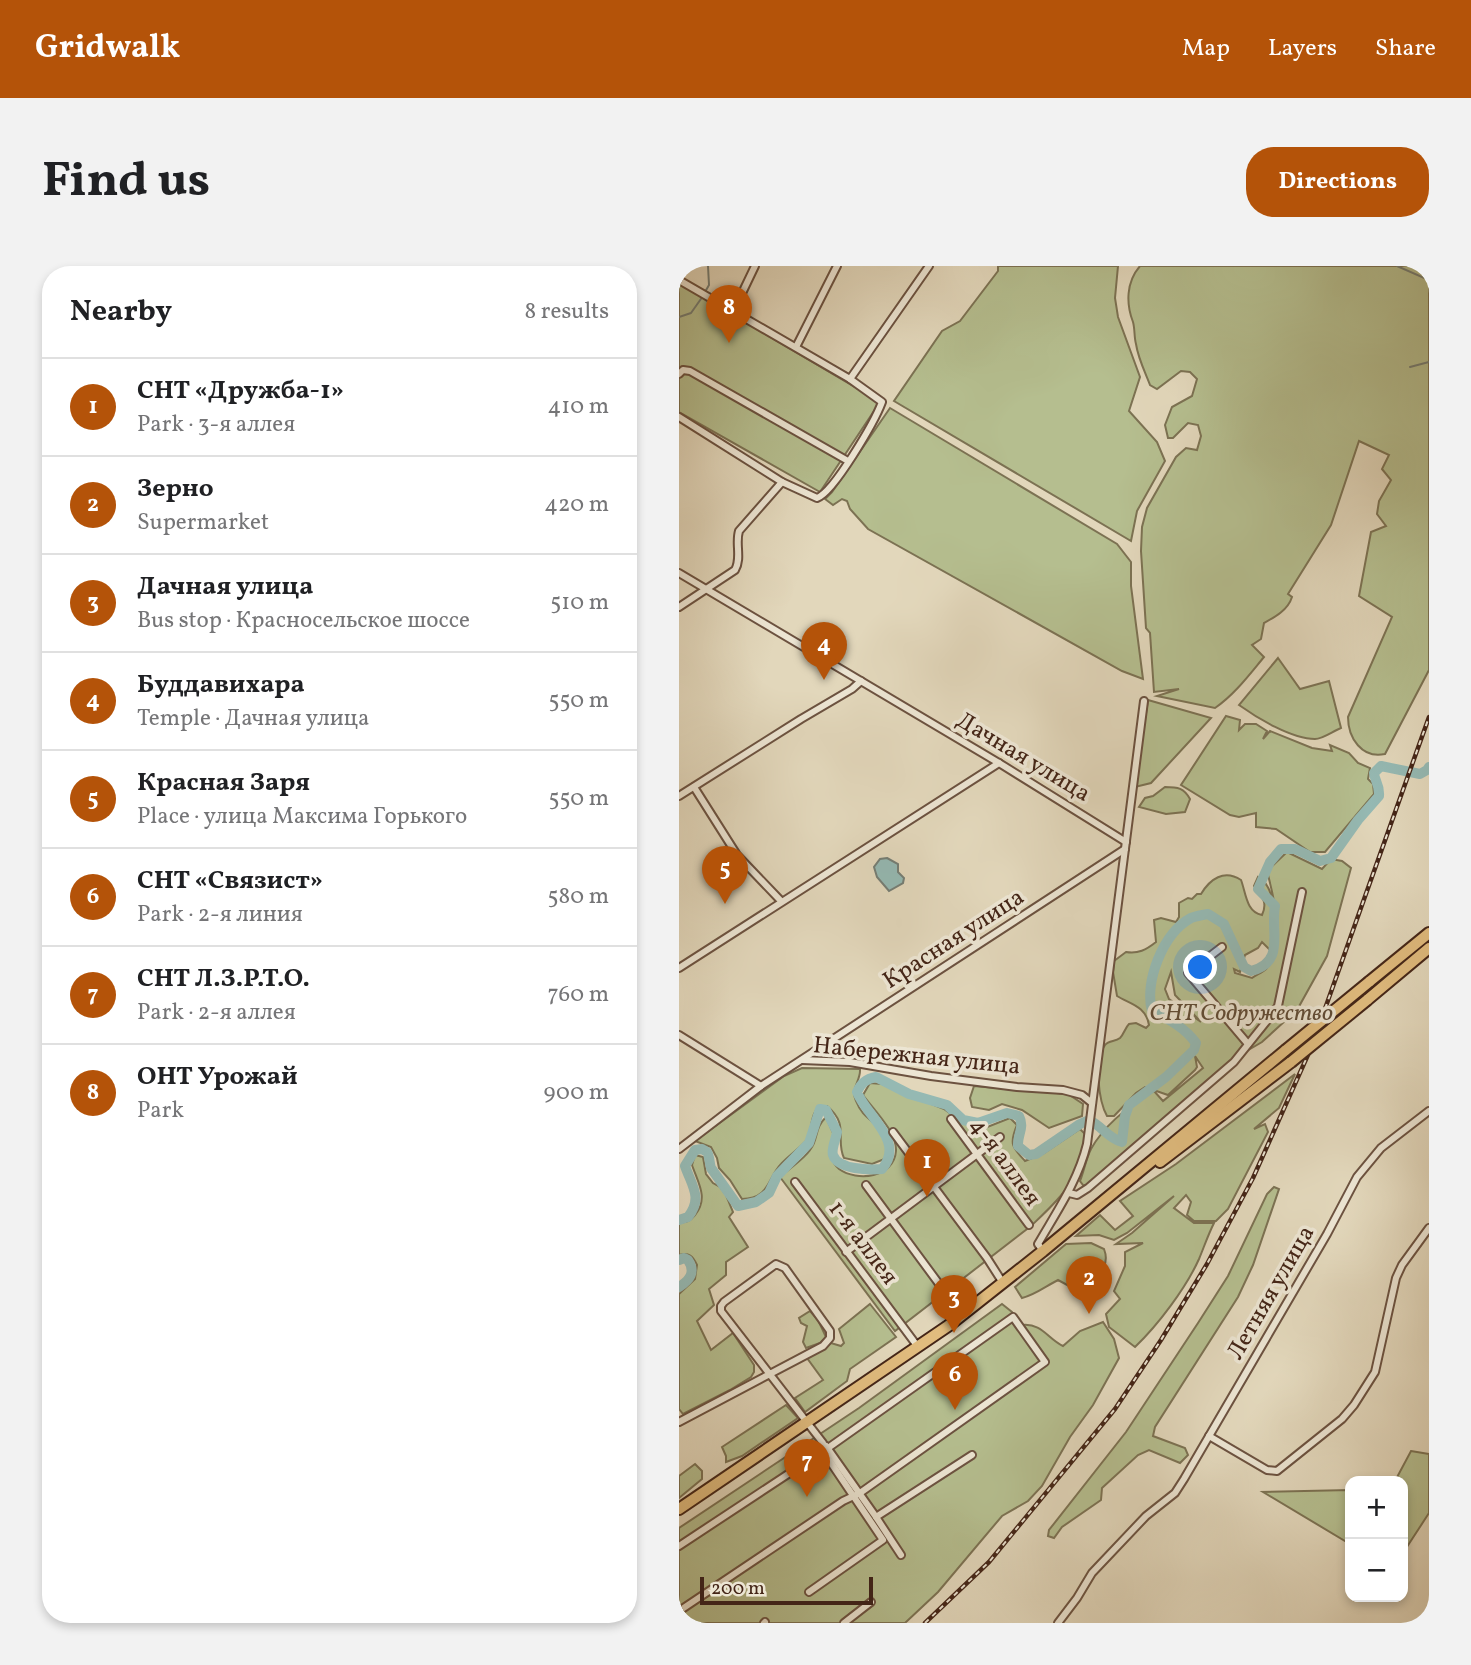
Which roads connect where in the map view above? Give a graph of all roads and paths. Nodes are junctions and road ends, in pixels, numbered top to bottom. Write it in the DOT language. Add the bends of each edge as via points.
graph roads {
  1 [pos="755,266"];
  2 [pos="837,266"];
  3 [pos="929,266"];
  4 [pos="679,280"];
  5 [pos="733,312"];
  6 [pos="796,347"];
  7 [pos="679,374"];
  8 [pos="850,379"];
  9 [pos="679,416"];
  10 [pos="848,461"];
  11 [pos="782,482"];
  12 [pos="679,573"];
  13 [pos="707,589"];
  14 [pos="679,607"];
  15 [pos="861,681"];
  16 [pos="1144,701"];
  17 [pos="999,763"];
  18 [pos="694,787"];
  19 [pos="679,796"];
  20 [pos="1126,845"];
  21 [pos="1301,892"];
  22 [pos="782,901"];
  23 [pos="1429,933"];
  24 [pos="1222,947"];
  25 [pos="1429,948"];
  26 [pos="679,968"];
  27 [pos="679,1035"];
  28 [pos="1248,1044"];
  29 [pos="803,1060"];
  30 [pos="761,1086"];
  31 [pos="1092,1102"];
  32 [pos="1429,1111"];
  33 [pos="951,1119"];
  34 [pos="893,1132"];
  35 [pos="1000,1137"];
  36 [pos="679,1149"];
  37 [pos="977,1154"];
  38 [pos="795,1182"];
  39 [pos="866,1185"];
  40 [pos="933,1187"];
  41 [pos="1069,1193"];
  42 [pos="1110,1194"];
  43 [pos="891,1219"];
  44 [pos="1030,1225"];
  45 [pos="1429,1228"];
  46 [pos="1043,1251"];
  47 [pos="846,1252"];
  48 [pos="1003,1283"];
  49 [pos="945,1292"];
  50 [pos="918,1347"];
  51 [pos="769,1376"];
  52 [pos="679,1422"];
  53 [pos="806,1423"];
  54 [pos="1209,1436"];
  55 [pos="825,1447"];
  56 [pos="972,1455"];
  57 [pos="857,1495"];
  58 [pos="679,1509"];
  59 [pos="876,1517"];
  60 [pos="679,1546"];
  61 [pos="901,1555"];
  62 [pos="809,1592"];
  63 [pos="871,1602"];
  64 [pos="679,1611"];
  65 [pos="843,1623"];
  66 [pos="1058,1623"];
  1 -- 5 [label="street"];
  2 -- 6 [label="street"];
  3 -- 8 [label="street"];
  4 -- 5 [label="street"];
  5 -- 6 [label="street"];
  6 -- 8 [label="street"];
  7 -- 10 [label="street" via="691,370"];
  8 -- 10 [label="street" via="882,402"];
  9 -- 11 [label="street"];
  10 -- 11 [label="street" via="817,498"];
  11 -- 13 [label="street" via="739,531 737,567"];
  12 -- 13 [label="street, Дачная улица"];
  13 -- 14 [label="street"];
  13 -- 15 [label="street, Дачная улица"];
  15 -- 17 [label="street, Дачная улица"];
  15 -- 18 [label="street"];
  16 -- 20 [label="street"];
  17 -- 20 [label="street, Дачная улица"];
  17 -- 22 [label="street"];
  18 -- 19 [label="street"];
  18 -- 22 [label="street" via="737,855"];
  20 -- 29 [label="street, Красная улица"];
  20 -- 31 [label="street"];
  21 -- 28 [label="street" via="1278,1006"];
  22 -- 26 [label="street"];
  23 -- 42 [label="highway, bridge"];
  24 -- 28 [label="street" via="1188,973"];
  25 -- 42 [label="highway, bridge" via="1290,1062 1148,1171"];
  27 -- 30 [label="street"];
  28 -- 41 [label="street" via="1234,1062 1088,1188 1077,1195"];
  29 -- 30 [label="street, Набережная улица"];
  29 -- 31 [label="street, Набережная улица" via="1063,1090"];
  30 -- 36 [label="street, Набережная улица"];
  31 -- 41 [label="street" via="1083,1163"];
  32 -- 54 [label="street, Летняя улица" via="1381,1149 1357,1177"];
  33 -- 37 [label="street, 4-я аллея"];
  34 -- 40 [label="street"];
  35 -- 37 [label="street"];
  37 -- 40 [label="street"];
  37 -- 44 [label="street, 4-я аллея"];
  38 -- 47 [label="street, 1-я аллея"];
  39 -- 43 [label="street"];
  40 -- 43 [label="street"];
  40 -- 48 [label="street"];
  41 -- 46 [label="street" via="1038,1244"];
  42 -- 46 [label="highway"];
  43 -- 47 [label="street"];
  43 -- 49 [label="street"];
  45 -- 54 [label="street" via="1396,1278 1375,1372 1342,1419 1277,1471"];
  46 -- 48 [label="highway"];
  47 -- 50 [label="street, 1-я аллея"];
  48 -- 50 [label="highway"];
  50 -- 53 [label="highway"];
  51 -- 51 [label="street" via="823,1346 831,1331 791,1275 776,1264 721,1306"];
  51 -- 52 [label="street"];
  51 -- 53 [label="street"];
  53 -- 55 [label="street"];
  53 -- 58 [label="highway"];
  54 -- 66 [label="street, Летняя улица" via="1175,1493 1092,1573"];
  55 -- 57 [label="street"];
  55 -- 57 [label="street" via="1013,1317 1045,1362"];
  55 -- 60 [label="street"];
  56 -- 59 [label="street"];
  57 -- 59 [label="street"];
  57 -- 62 [label="street" via="883,1540"];
  57 -- 64 [label="street"];
  59 -- 61 [label="street"];
  63 -- 65 [label="street"];
}
